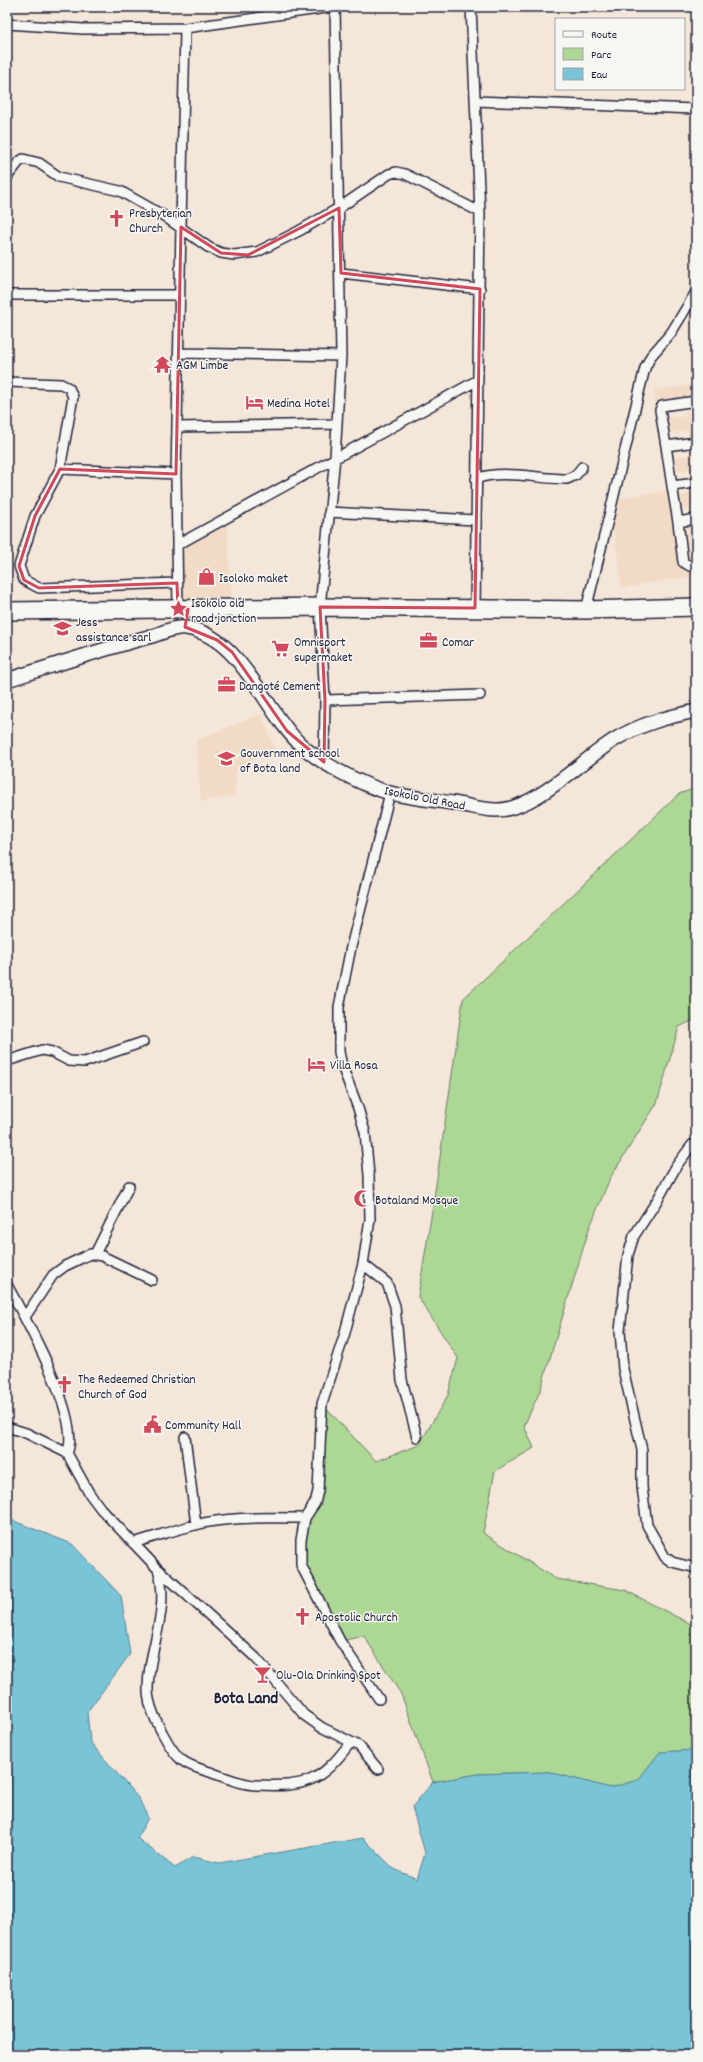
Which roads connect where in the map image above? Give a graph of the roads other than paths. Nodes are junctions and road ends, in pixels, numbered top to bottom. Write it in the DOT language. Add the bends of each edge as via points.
graph roads {
  1 [pos="334,7"];
  2 [pos="471,7"];
  3 [pos="7,24"];
  4 [pos="185,28"];
  5 [pos="475,101"];
  6 [pos="696,109"];
  7 [pos="7,177"];
  8 [pos="338,208"];
  9 [pos="480,212"];
  10 [pos="181,227"];
  11 [pos="341,273"];
  12 [pos="480,289"];
  13 [pos="696,292"];
  14 [pos="7,295"];
  15 [pos="180,295"];
  16 [pos="179,353"];
  17 [pos="341,356"];
  18 [pos="478,380"];
  19 [pos="7,382"];
  20 [pos="696,401"];
  21 [pos="337,424"];
  22 [pos="177,427"];
  23 [pos="696,442"];
  24 [pos="666,446"];
  25 [pos="335,457"];
  26 [pos="582,467"];
  27 [pos="60,469"];
  28 [pos="176,474"];
  29 [pos="476,479"];
  30 [pos="696,483"];
  31 [pos="672,486"];
  32 [pos="329,512"];
  33 [pos="696,519"];
  34 [pos="475,520"];
  35 [pos="678,522"];
  36 [pos="177,545"];
  37 [pos="696,565"];
  38 [pos="177,583"];
  39 [pos="320,607"];
  40 [pos="696,607"];
  41 [pos="475,608"];
  42 [pos="183,609"];
  43 [pos="586,610"];
  44 [pos="7,611"];
  45 [pos="185,627"];
  46 [pos="7,680"];
  47 [pos="480,695"];
  48 [pos="326,700"];
  49 [pos="696,712"];
  50 [pos="324,762"];
  51 [pos="390,793"];
  52 [pos="142,1042"];
  53 [pos="7,1061"];
  54 [pos="692,1145"];
  55 [pos="128,1186"];
  56 [pos="95,1254"];
  57 [pos="363,1264"];
  58 [pos="152,1280"];
  59 [pos="7,1285"];
  60 [pos="25,1316"];
  61 [pos="7,1427"];
  62 [pos="185,1437"];
  63 [pos="417,1437"];
  64 [pos="67,1453"];
  65 [pos="305,1518"];
  66 [pos="196,1524"];
  67 [pos="133,1543"];
  68 [pos="158,1568"];
  69 [pos="696,1568"];
  70 [pos="379,1699"];
  71 [pos="350,1743"];
  72 [pos="378,1768"];
  1 -- 4 [label="street"];
  1 -- 8 [label="street"];
  2 -- 5 [label="street"];
  3 -- 4 [label="street" via="83,29"];
  4 -- 10 [label="street"];
  5 -- 6 [label="street"];
  5 -- 9 [label="street"];
  7 -- 10 [label="street" via="23,159 30,160 45,166 59,177 120,191"];
  8 -- 9 [label="street" via="382,177 396,172 405,174"];
  8 -- 10 [label="street" via="299,231 248,255 221,253 208,247"];
  8 -- 11 [label="street"];
  9 -- 12 [label="street"];
  10 -- 15 [label="street"];
  11 -- 12 [label="street"];
  11 -- 17 [label="street"];
  12 -- 18 [label="street"];
  13 -- 43 [label="street" via="671,333 651,356 645,368"];
  14 -- 15 [label="street"];
  15 -- 16 [label="street"];
  16 -- 17 [label="street"];
  16 -- 22 [label="street"];
  17 -- 21 [label="street"];
  18 -- 25 [label="street"];
  18 -- 29 [label="street"];
  19 -- 27 [label="street" via="61,384 69,388 74,397"];
  20 -- 24 [label="street" via="662,406 660,410"];
  21 -- 22 [label="street"];
  21 -- 25 [label="street"];
  22 -- 28 [label="street"];
  23 -- 24 [label="street"];
  24 -- 31 [label="street"];
  25 -- 32 [label="street"];
  25 -- 36 [label="street"];
  26 -- 29 [label="street" via="567,479 504,475 484,475"];
  27 -- 28 [label="street"];
  27 -- 38 [label="street" via="35,516 19,566 24,580 39,588"];
  28 -- 36 [label="street"];
  29 -- 34 [label="street"];
  30 -- 31 [label="street"];
  31 -- 35 [label="street"];
  32 -- 34 [label="street"];
  32 -- 39 [label="street"];
  33 -- 35 [label="street"];
  34 -- 41 [label="street"];
  35 -- 37 [label="street" via="683,562 690,566"];
  36 -- 38 [label="street"];
  38 -- 42 [label="street"];
  39 -- 41 [label="highway"];
  39 -- 42 [label="highway"];
  39 -- 48 [label="street"];
  40 -- 43 [label="highway"];
  41 -- 43 [label="highway"];
  42 -- 44 [label="highway"];
  42 -- 45 [label="street"];
  45 -- 46 [label="street" via="120,644"];
  45 -- 50 [label="street, Isokolo Old Road" via="217,640 232,652 287,731"];
  47 -- 48 [label="street"];
  48 -- 50 [label="street"];
  49 -- 51 [label="street, Isokolo Old Road" via="663,718 638,727 614,740 517,808 496,810"];
  50 -- 51 [label="street, Isokolo Old Road"];
  51 -- 57 [label="street" via="351,947 339,1008 339,1052 363,1121 368,1155 370,1220"];
  52 -- 53 [label="street" via="85,1062 69,1061 42,1050"];
  54 -- 69 [label="street" via="634,1236 628,1255 620,1331 624,1370 642,1450 642,1487 647,1524 666,1557 672,1562"];
  55 -- 56 [label="street"];
  56 -- 58 [label="street"];
  56 -- 60 [label="street" via="82,1257 53,1274"];
  57 -- 63 [label="street" via="387,1283 395,1306 402,1380"];
  57 -- 65 [label="street" via="344,1336 322,1404 318,1490 315,1503"];
  59 -- 60 [label="street"];
  60 -- 64 [label="street" via="51,1370 60,1398 69,1432 70,1448"];
  61 -- 64 [label="street" via="26,1433"];
  62 -- 66 [label="street"];
  64 -- 67 [label="street" via="89,1493"];
  65 -- 66 [label="street" via="247,1519"];
  65 -- 70 [label="street" via="301,1565 340,1641"];
  66 -- 67 [label="street"];
  67 -- 68 [label="street"];
  68 -- 71 [label="street" via="256,1658 304,1715 321,1728"];
  68 -- 71 [label="street" via="163,1591 148,1693 152,1714 178,1759 191,1767 254,1785 284,1786 319,1776 334,1764"];
  71 -- 72 [label="street" via="359,1746"];
}
